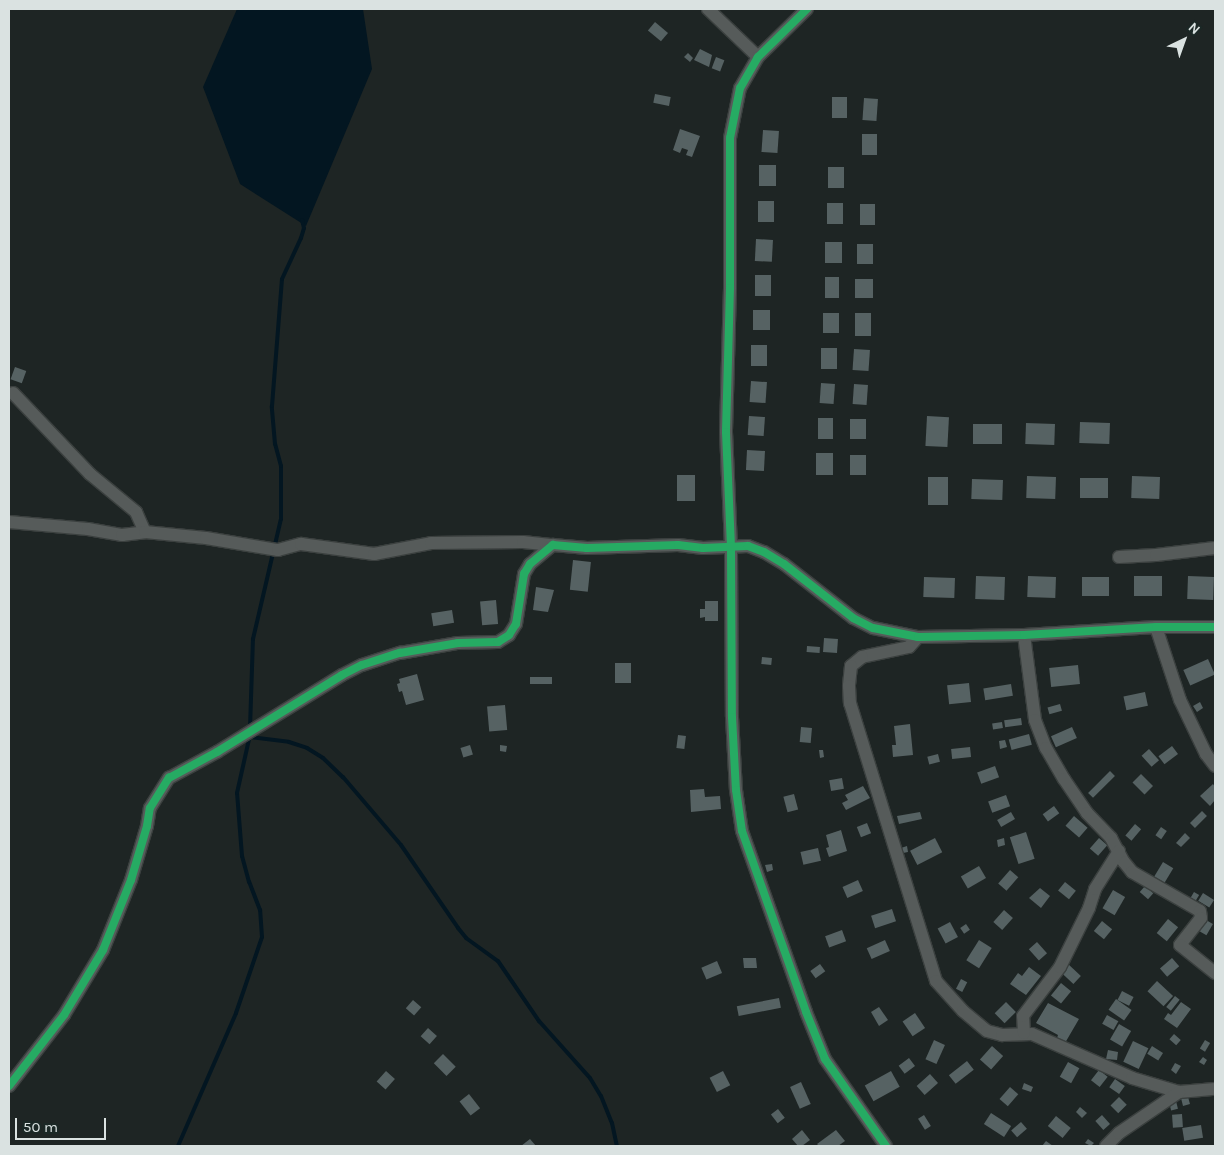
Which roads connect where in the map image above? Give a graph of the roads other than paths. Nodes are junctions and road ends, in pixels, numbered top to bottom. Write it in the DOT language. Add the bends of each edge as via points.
graph roads {
  1 [pos="708,9"];
  2 [pos="807,9"];
  3 [pos="758,57"];
  4 [pos="13,393"];
  5 [pos="9,522"];
  6 [pos="145,532"];
  7 [pos="553,545"];
  8 [pos="730,547"];
  9 [pos="1215,548"];
  10 [pos="1118,557"];
  11 [pos="1156,627"];
  12 [pos="1215,627"];
  13 [pos="1024,635"];
  14 [pos="918,637"];
  15 [pos="1215,766"];
  16 [pos="1119,851"];
  17 [pos="1215,973"];
  18 [pos="1024,1033"];
  19 [pos="9,1086"];
  20 [pos="1215,1089"];
  21 [pos="1179,1092"];
  22 [pos="886,1146"];
  23 [pos="1106,1146"];
  1 -- 3 [label="street"];
  2 -- 3 [label="street"];
  3 -- 8 [label="street" via="740,88 730,147 726,432"];
  4 -- 6 [label="street" via="90,474 136,512"];
  5 -- 6 [label="street" via="122,535"];
  6 -- 7 [label="street" via="278,550 301,544 374,554 431,542"];
  7 -- 8 [label="street" via="587,548"];
  7 -- 19 [label="street" via="530,564 524,574 516,624 509,635 498,642 458,643 400,652 362,666 169,778 150,808 131,880 103,950 64,1015"];
  8 -- 14 [label="street" via="748,546 764,552 853,618 874,628"];
  8 -- 22 [label="street" via="732,717 742,831 782,949 825,1059"];
  9 -- 10 [label="street"];
  11 -- 12 [label="street"];
  11 -- 13 [label="street"];
  11 -- 15 [label="street" via="1180,700"];
  13 -- 14 [label="street"];
  13 -- 16 [label="street" via="1036,720 1046,748 1088,813"];
  14 -- 18 [label="street" via="909,648 862,658 851,666 850,703 936,981 963,1011 987,1031 1002,1035"];
  16 -- 17 [label="street" via="1124,862 1139,876 1200,911 1201,918 1180,945"];
  16 -- 18 [label="street" via="1095,889 1090,908 1060,967 1023,1016"];
  18 -- 21 [label="street" via="1049,1040 1082,1058 1132,1078"];
  20 -- 21 [label="street"];
  21 -- 23 [label="street" via="1119,1133"];
}
